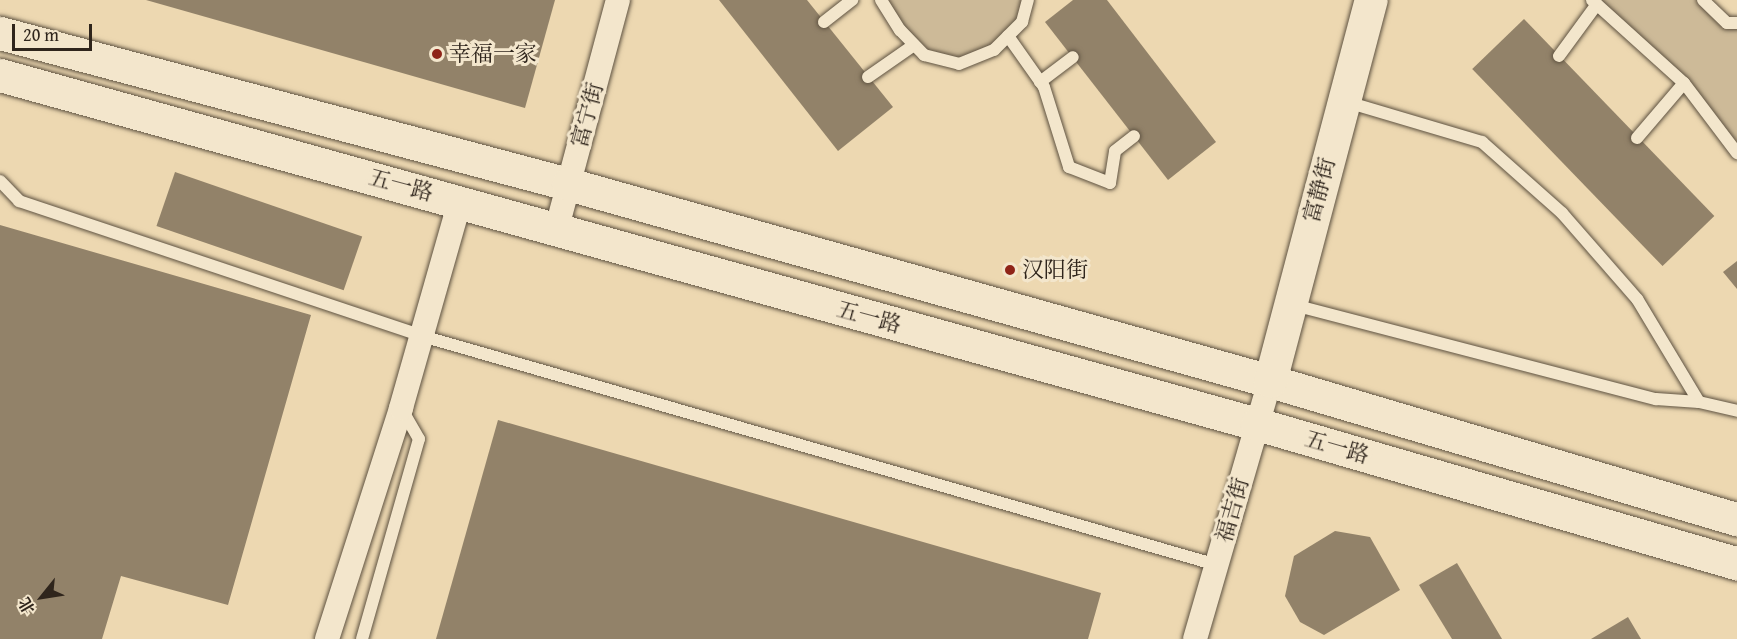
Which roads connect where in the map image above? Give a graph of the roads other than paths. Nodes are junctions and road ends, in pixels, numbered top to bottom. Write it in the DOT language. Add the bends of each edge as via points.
graph roads {
  1 [pos="618,0"];
  2 [pos="852,0"];
  3 [pos="881,0"];
  4 [pos="1028,0"];
  5 [pos="1371,0"];
  6 [pos="1703,0"];
  7 [pos="1594,2"];
  8 [pos="824,21"];
  9 [pos="1737,23"];
  10 [pos="0,33"];
  11 [pos="1008,36"];
  12 [pos="914,45"];
  13 [pos="1559,56"];
  14 [pos="1073,57"];
  15 [pos="868,77"];
  16 [pos="3,79"];
  17 [pos="1040,82"];
  18 [pos="1684,83"];
  19 [pos="1343,101"];
  20 [pos="1134,136"];
  21 [pos="1638,138"];
  22 [pos="1737,153"];
  23 [pos="0,181"];
  24 [pos="568,184"];
  25 [pos="460,201"];
  26 [pos="556,231"];
  27 [pos="1289,304"];
  28 [pos="422,336"];
  29 [pos="1270,381"];
  30 [pos="1699,402"];
  31 [pos="401,408"];
  32 [pos="1737,411"];
  33 [pos="1257,424"];
  34 [pos="1737,519"];
  35 [pos="1737,563"];
  36 [pos="1217,565"];
  37 [pos="327,639"];
  38 [pos="362,639"];
  39 [pos="1195,639"];
  1 -- 24 [label="street, 富宁街"];
  2 -- 8 [label="lane"];
  3 -- 12 [label="lane"];
  4 -- 11 [label="lane" via="1022,22"];
  5 -- 19 [label="main road, 富静街"];
  6 -- 9 [label="lane" via="1727,23"];
  7 -- 13 [label="lane"];
  7 -- 18 [label="lane"];
  10 -- 24 [label="main road, 五一路"];
  11 -- 12 [label="lane" via="994,50 959,64 924,55"];
  11 -- 17 [label="lane"];
  12 -- 15 [label="lane"];
  14 -- 17 [label="lane"];
  16 -- 25 [label="main road, 五一路"];
  17 -- 20 [label="lane" via="1069,167 1110,183 1115,152"];
  18 -- 21 [label="lane"];
  18 -- 22 [label="lane"];
  19 -- 27 [label="main road, 富静街"];
  19 -- 30 [label="lane" via="1482,142 1562,213 1637,299"];
  23 -- 28 [label="lane" via="19,201"];
  24 -- 26 [label="street, 富宁街"];
  24 -- 29 [label="main road, 五一路"];
  25 -- 26 [label="main road, 五一路"];
  25 -- 28 [label="street"];
  26 -- 33 [label="main road, 五一路"];
  27 -- 29 [label="main road, 富静街"];
  27 -- 30 [label="lane" via="1656,399"];
  28 -- 31 [label="street"];
  28 -- 36 [label="lane"];
  29 -- 33 [label="street, 福吉街"];
  29 -- 34 [label="main road, 五一路"];
  30 -- 32 [label="lane"];
  31 -- 37 [label="street"];
  31 -- 38 [label="lane" via="419,439"];
  33 -- 35 [label="main road, 五一路"];
  33 -- 36 [label="street, 福吉街"];
  36 -- 39 [label="street, 福吉街"];
}
